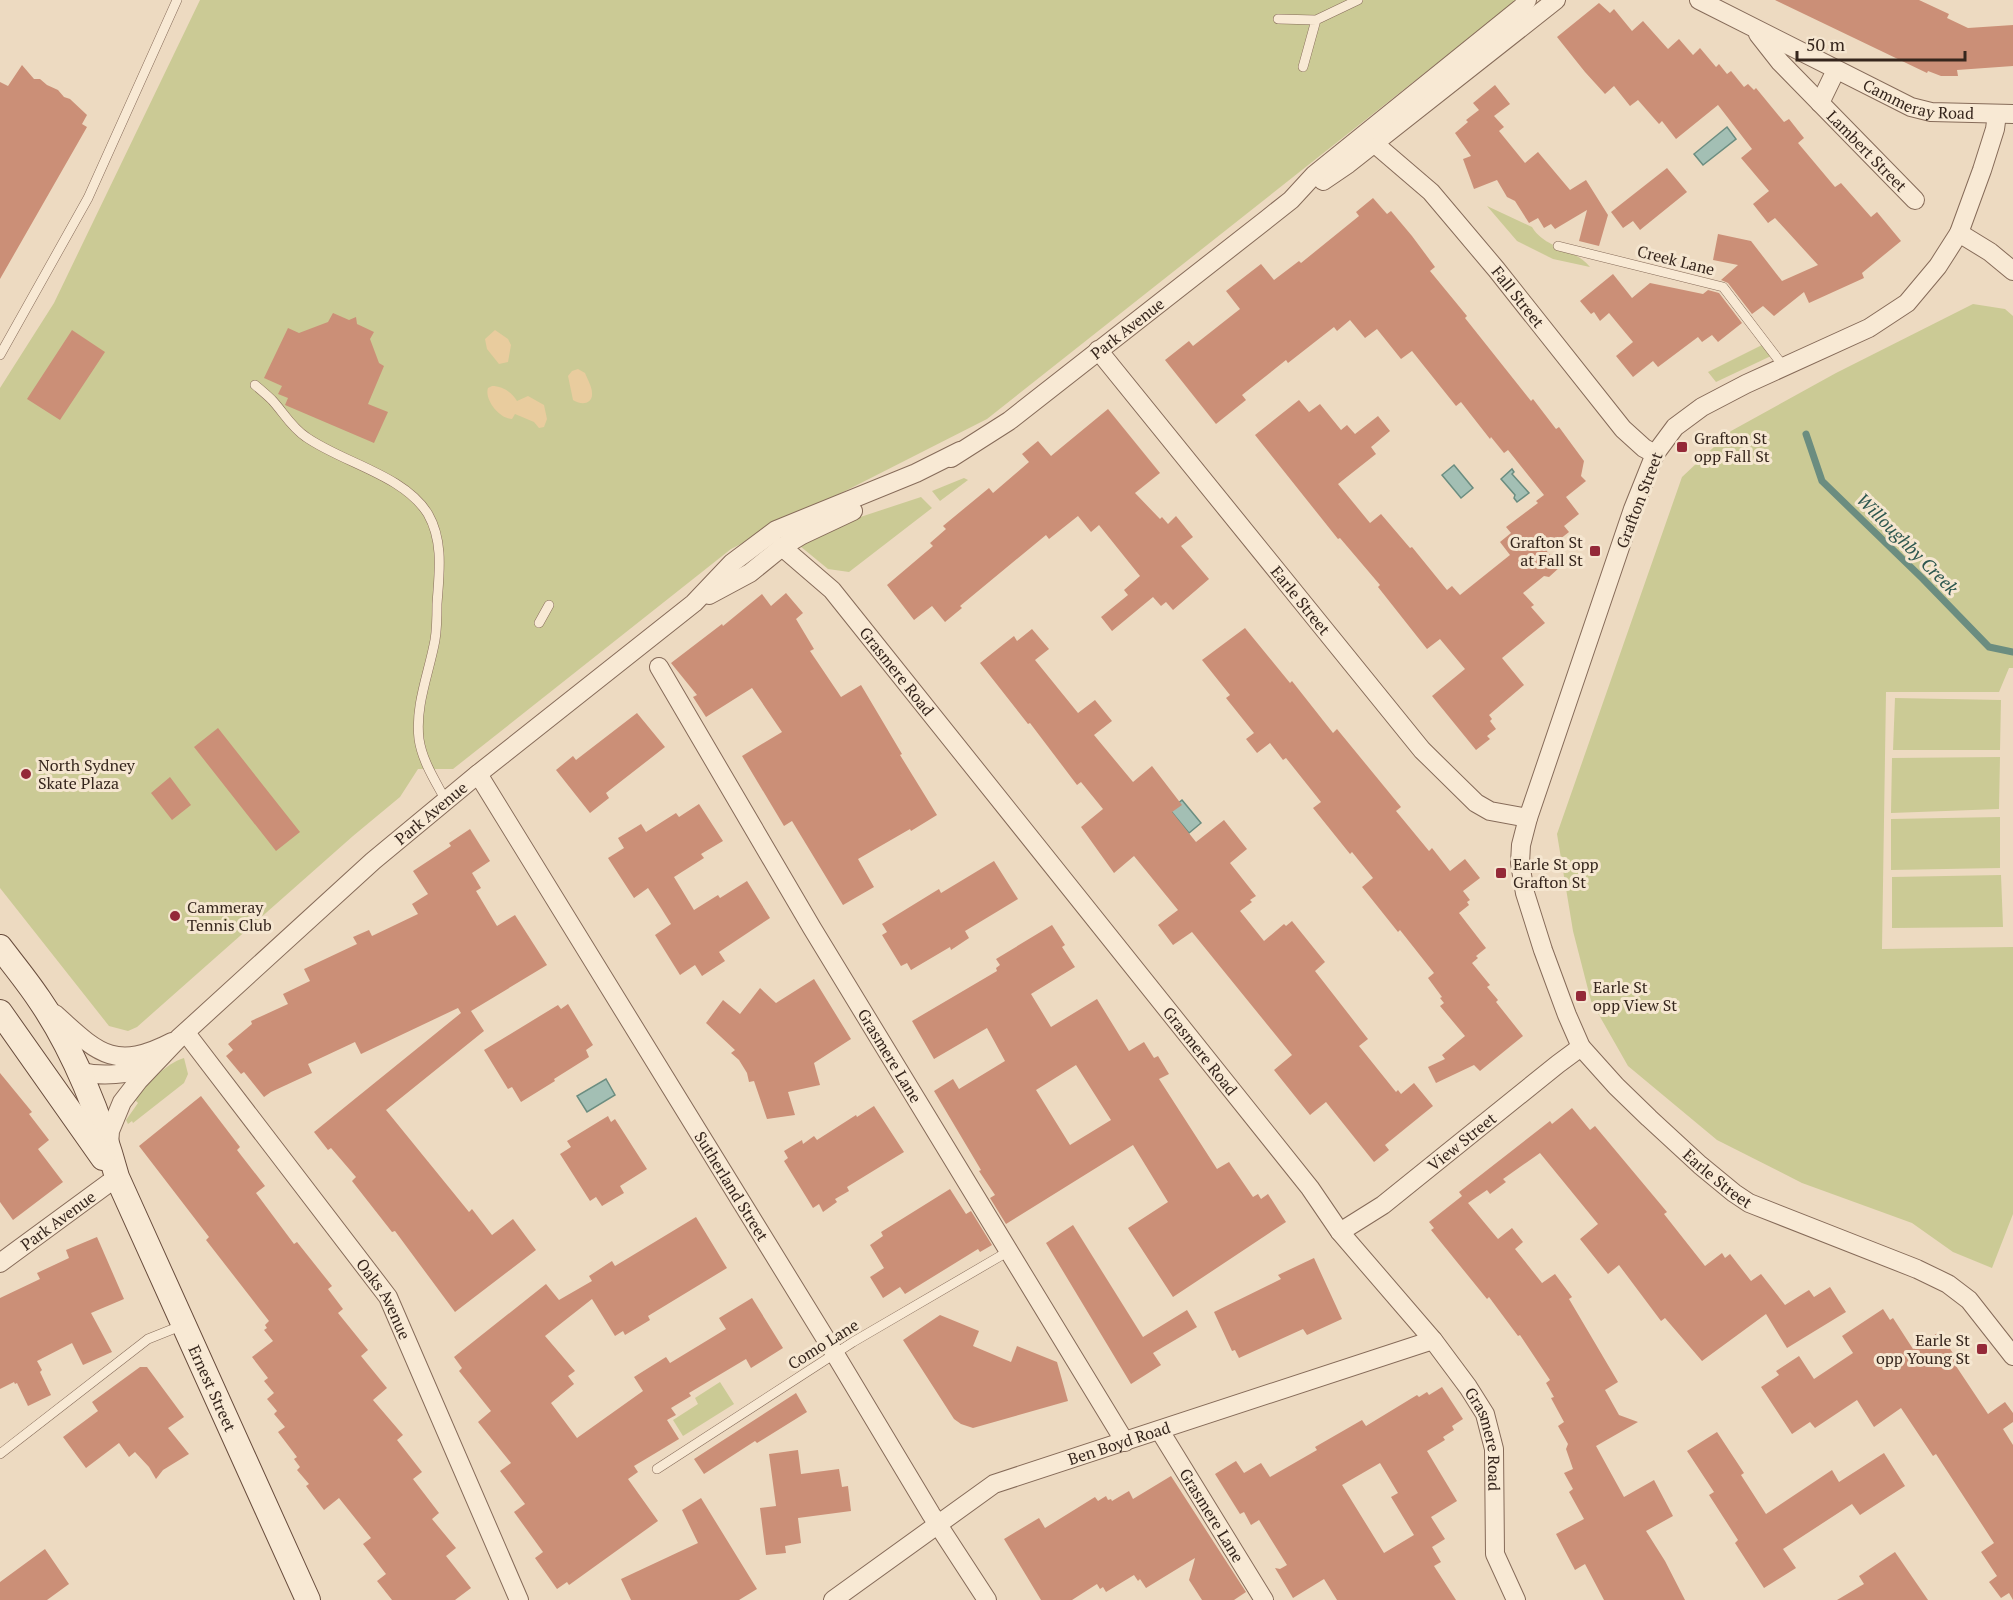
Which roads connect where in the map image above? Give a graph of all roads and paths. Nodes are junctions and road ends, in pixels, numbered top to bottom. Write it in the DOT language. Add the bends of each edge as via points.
graph roads {
  1 [pos="177,0"];
  2 [pos="1358,0"];
  3 [pos="1527,0"];
  4 [pos="1556,0"];
  5 [pos="1699,0"];
  6 [pos="1278,19"];
  7 [pos="1316,20"];
  8 [pos="1753,28"];
  9 [pos="1303,67"];
  10 [pos="1836,70"];
  11 [pos="1820,103"];
  12 [pos="2005,114"];
  13 [pos="1375,144"];
  14 [pos="1291,200"];
  15 [pos="1915,200"];
  16 [pos="1959,233"];
  17 [pos="1558,246"];
  18 [pos="2013,271"];
  19 [pos="1098,351"];
  20 [pos="0,355"];
  21 [pos="1784,367"];
  22 [pos="255,385"];
  23 [pos="960,451"];
  24 [pos="1655,454"];
  25 [pos="782,547"];
  26 [pos="694,603"];
  27 [pos="549,605"];
  28 [pos="538,623"];
  29 [pos="659,667"];
  30 [pos="478,774"];
  31 [pos="446,801"];
  32 [pos="1528,818"];
  33 [pos="1525,893"];
  34 [pos="0,947"];
  35 [pos="0,998"];
  36 [pos="39,999"];
  37 [pos="0,1012"];
  38 [pos="182,1035"];
  39 [pos="1581,1047"];
  40 [pos="163,1056"];
  41 [pos="77,1071"];
  42 [pos="110,1150"];
  43 [pos="117,1178"];
  44 [pos="1340,1232"];
  45 [pos="1009,1251"];
  46 [pos="0,1263"];
  47 [pos="183,1325"];
  48 [pos="1433,1340"];
  49 [pos="835,1354"];
  50 [pos="2013,1356"];
  51 [pos="1160,1431"];
  52 [pos="1125,1442"];
  53 [pos="0,1454"];
  54 [pos="657,1468"];
  55 [pos="938,1524"];
  56 [pos="308,1600"];
  57 [pos="519,1600"];
  58 [pos="833,1600"];
  59 [pos="987,1600"];
  60 [pos="1264,1600"];
  61 [pos="1516,1600"];
  1 -- 20 [label="lane" via="88,198"];
  2 -- 7 [label="lane"];
  3 -- 14 [label="street, Park Avenue" via="1314,175"];
  4 -- 13 [label="street, Park Avenue"];
  5 -- 8 [label="street, Cammeray Road"];
  6 -- 7 [label="lane"];
  7 -- 9 [label="lane"];
  8 -- 10 [label="street, Cammeray Road"];
  8 -- 11 [label="street, Lambert Street"];
  10 -- 11 [label="street, Lambert Street"];
  10 -- 12 [label="street, Cammeray Road" via="1931,112"];
  11 -- 15 [label="street, Lambert Street"];
  12 -- 16 [label="street, Grafton Street" via="1995,129"];
  13 -- 14 [label="street, Park Avenue"];
  13 -- 24 [label="street, Fall Street" via="1431,192 1623,429"];
  14 -- 19 [label="street, Park Avenue"];
  16 -- 18 [label="street"];
  16 -- 21 [label="street, Grafton Street" via="1907,303 1869,328"];
  17 -- 21 [label="lane, Creek Lane" via="1723,287"];
  19 -- 23 [label="street, Park Avenue" via="1009,421"];
  19 -- 32 [label="street, Earle Street" via="1422,750 1476,803 1490,811"];
  21 -- 24 [label="street, Grafton Street" via="1695,411 1675,427"];
  22 -- 31 [label="lane" via="298,431 398,484 428,514 440,556 435,639 420,704 419,741"];
  23 -- 25 [label="street, Park Avenue" via="924,478"];
  23 -- 26 [label="street, Park Avenue" via="776,530 732,563"];
  24 -- 32 [label="street, Grafton Street"];
  25 -- 26 [label="street, Park Avenue" via="750,573"];
  25 -- 44 [label="street, Grasmere Road" via="832,590 1310,1188"];
  26 -- 30 [label="street, Park Avenue"];
  27 -- 28 [label="lane"];
  29 -- 45 [label="street, Grasmere Lane"];
  30 -- 31 [label="street, Park Avenue"];
  30 -- 49 [label="street, Sutherland Street"];
  31 -- 38 [label="street, Park Avenue" via="373,861"];
  32 -- 33 [label="street, Grafton Street" via="1520,862"];
  33 -- 39 [label="street, Earle Street"];
  34 -- 36 [label="main road, Ernest Street"];
  35 -- 41 [label="main road" via="57,1060"];
  36 -- 38 [label="street, Park Avenue" via="89,1045 106,1054 125,1057 153,1051"];
  36 -- 41 [label="main road, Ernest Street"];
  37 -- 43 [label="main road, Ernest Street"];
  38 -- 40 [label="street, Park Avenue"];
  38 -- 57 [label="street, Oaks Avenue" via="388,1297"];
  39 -- 44 [label="street, View Street" via="1383,1205"];
  39 -- 50 [label="street, Earle Street" via="1649,1118 1734,1193 1763,1209 1948,1284 1969,1300"];
  40 -- 41 [label="street, Park Avenue" via="146,1067 125,1073"];
  40 -- 42 [label="street, Park Avenue" via="122,1102 111,1131"];
  41 -- 42 [label="main road, Ernest Street"];
  42 -- 43 [label="main road, Ernest Street"];
  43 -- 46 [label="street, Park Avenue"];
  43 -- 47 [label="main road, Ernest Street"];
  44 -- 48 [label="street, Grasmere Road"];
  45 -- 49 [label="lane, Como Lane"];
  45 -- 52 [label="street, Grasmere Lane"];
  47 -- 53 [label="lane" via="148,1339"];
  47 -- 56 [label="main road, Ernest Street"];
  48 -- 51 [label="street, Ben Boyd Road"];
  48 -- 61 [label="street, Grasmere Road" via="1485,1414 1494,1449 1495,1554"];
  49 -- 54 [label="lane, Como Lane"];
  49 -- 55 [label="street, Sutherland Street"];
  51 -- 52 [label="street, Ben Boyd Road"];
  51 -- 60 [label="street, Grasmere Lane"];
  52 -- 55 [label="street, Ben Boyd Road" via="994,1484"];
  55 -- 58 [label="street, Ben Boyd Road"];
  55 -- 59 [label="street, Sutherland Street"];
}
